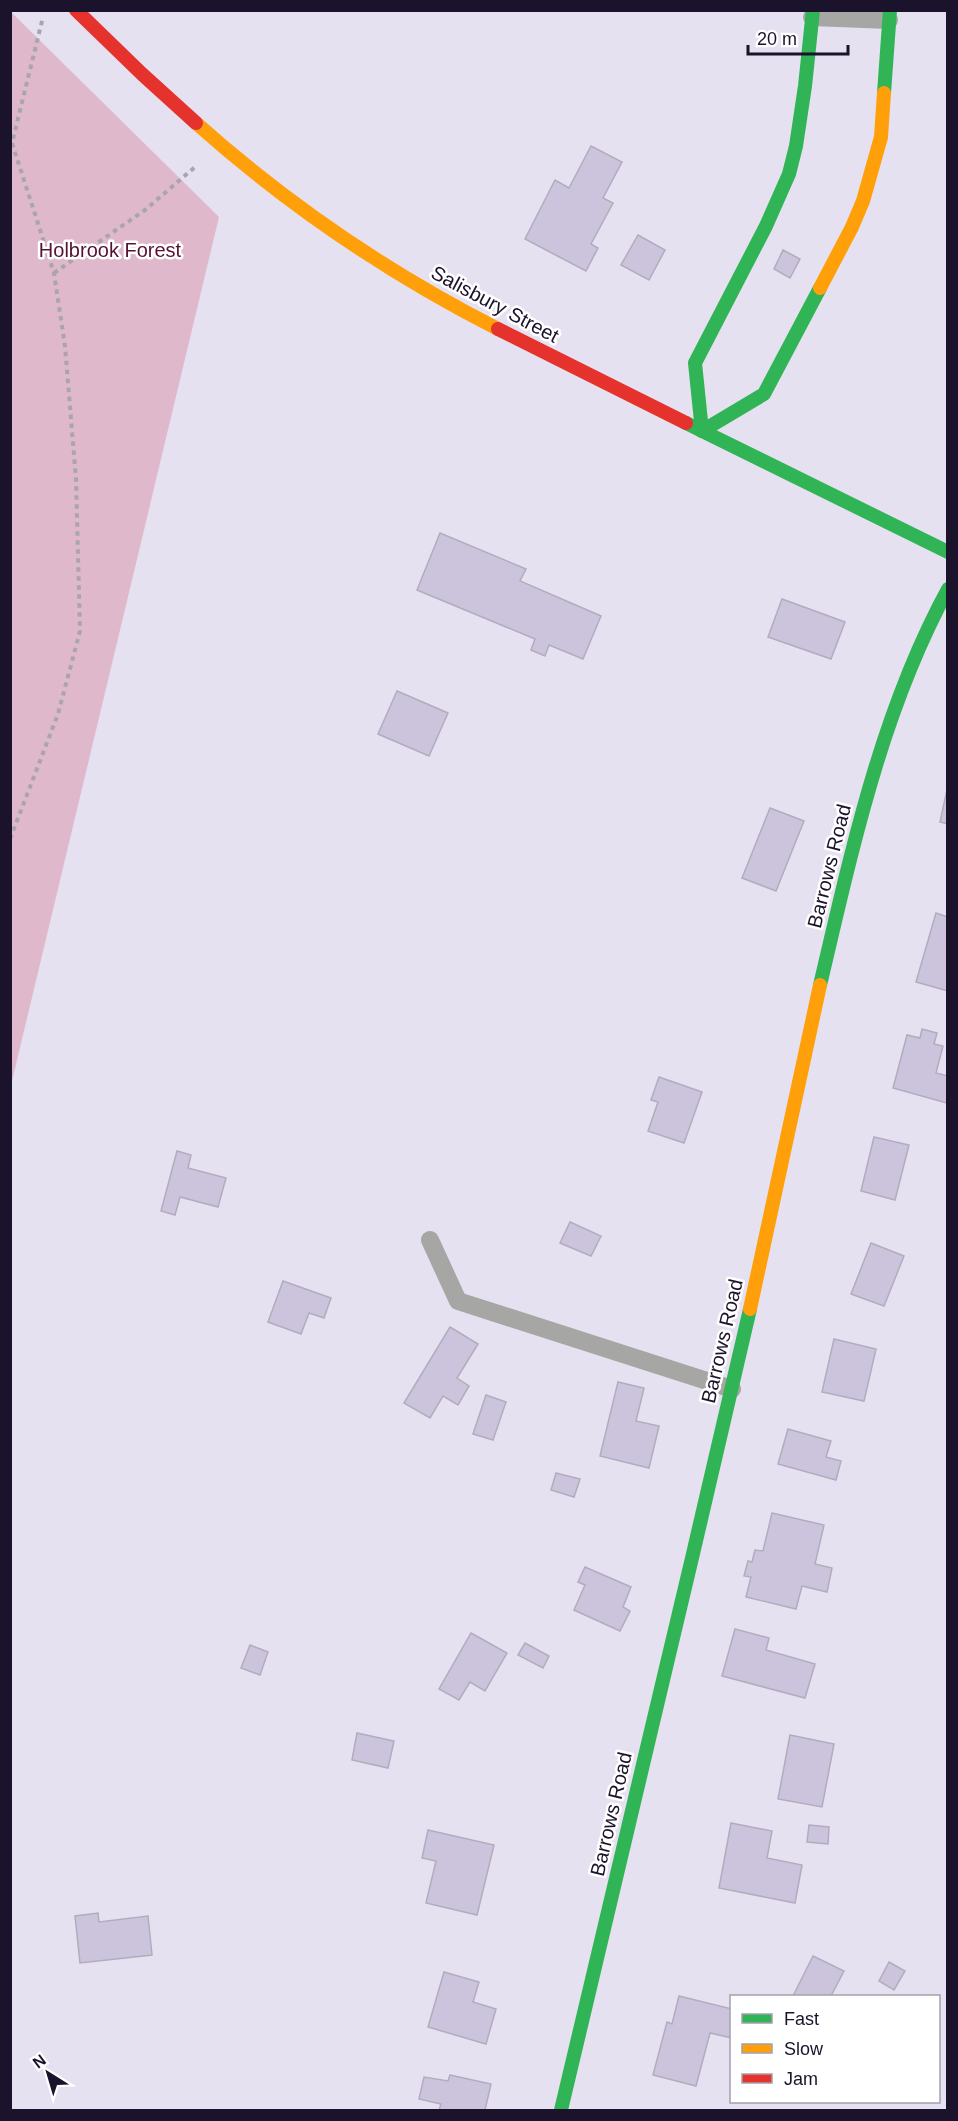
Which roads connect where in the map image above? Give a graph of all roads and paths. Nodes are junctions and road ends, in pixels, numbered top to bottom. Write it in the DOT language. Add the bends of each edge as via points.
graph roads {
  1 [pos="45,10"];
  2 [pos="76,10"];
  3 [pos="812,14"];
  4 [pos="889,15"];
  5 [pos="221,145"];
  6 [pos="54,273"];
  7 [pos="702,431"];
  8 [pos="948,552"];
  9 [pos="948,589"];
  10 [pos="10,839"];
  11 [pos="430,1240"];
  12 [pos="732,1389"];
  13 [pos="561,2110"];
  1 -- 6 [label="path" via="12,143"];
  2 -- 5 [label="street, Salisbury Street"];
  3 -- 4 [label="lane"];
  3 -- 7 [label="street" via="798,136 789,174 695,363"];
  4 -- 7 [label="street" via="881,137 852,227 764,394"];
  5 -- 6 [label="path" via="145,210"];
  5 -- 7 [label="street, Salisbury Street" via="357,248 434,295"];
  6 -- 10 [label="path" via="65,346 76,479 80,632 58,714"];
  7 -- 8 [label="street, Salisbury Street"];
  9 -- 12 [label="street, Barrows Road" via="899,694 868,792 831,937"];
  11 -- 12 [label="lane" via="458,1301"];
  12 -- 13 [label="street, Barrows Road"];
}
